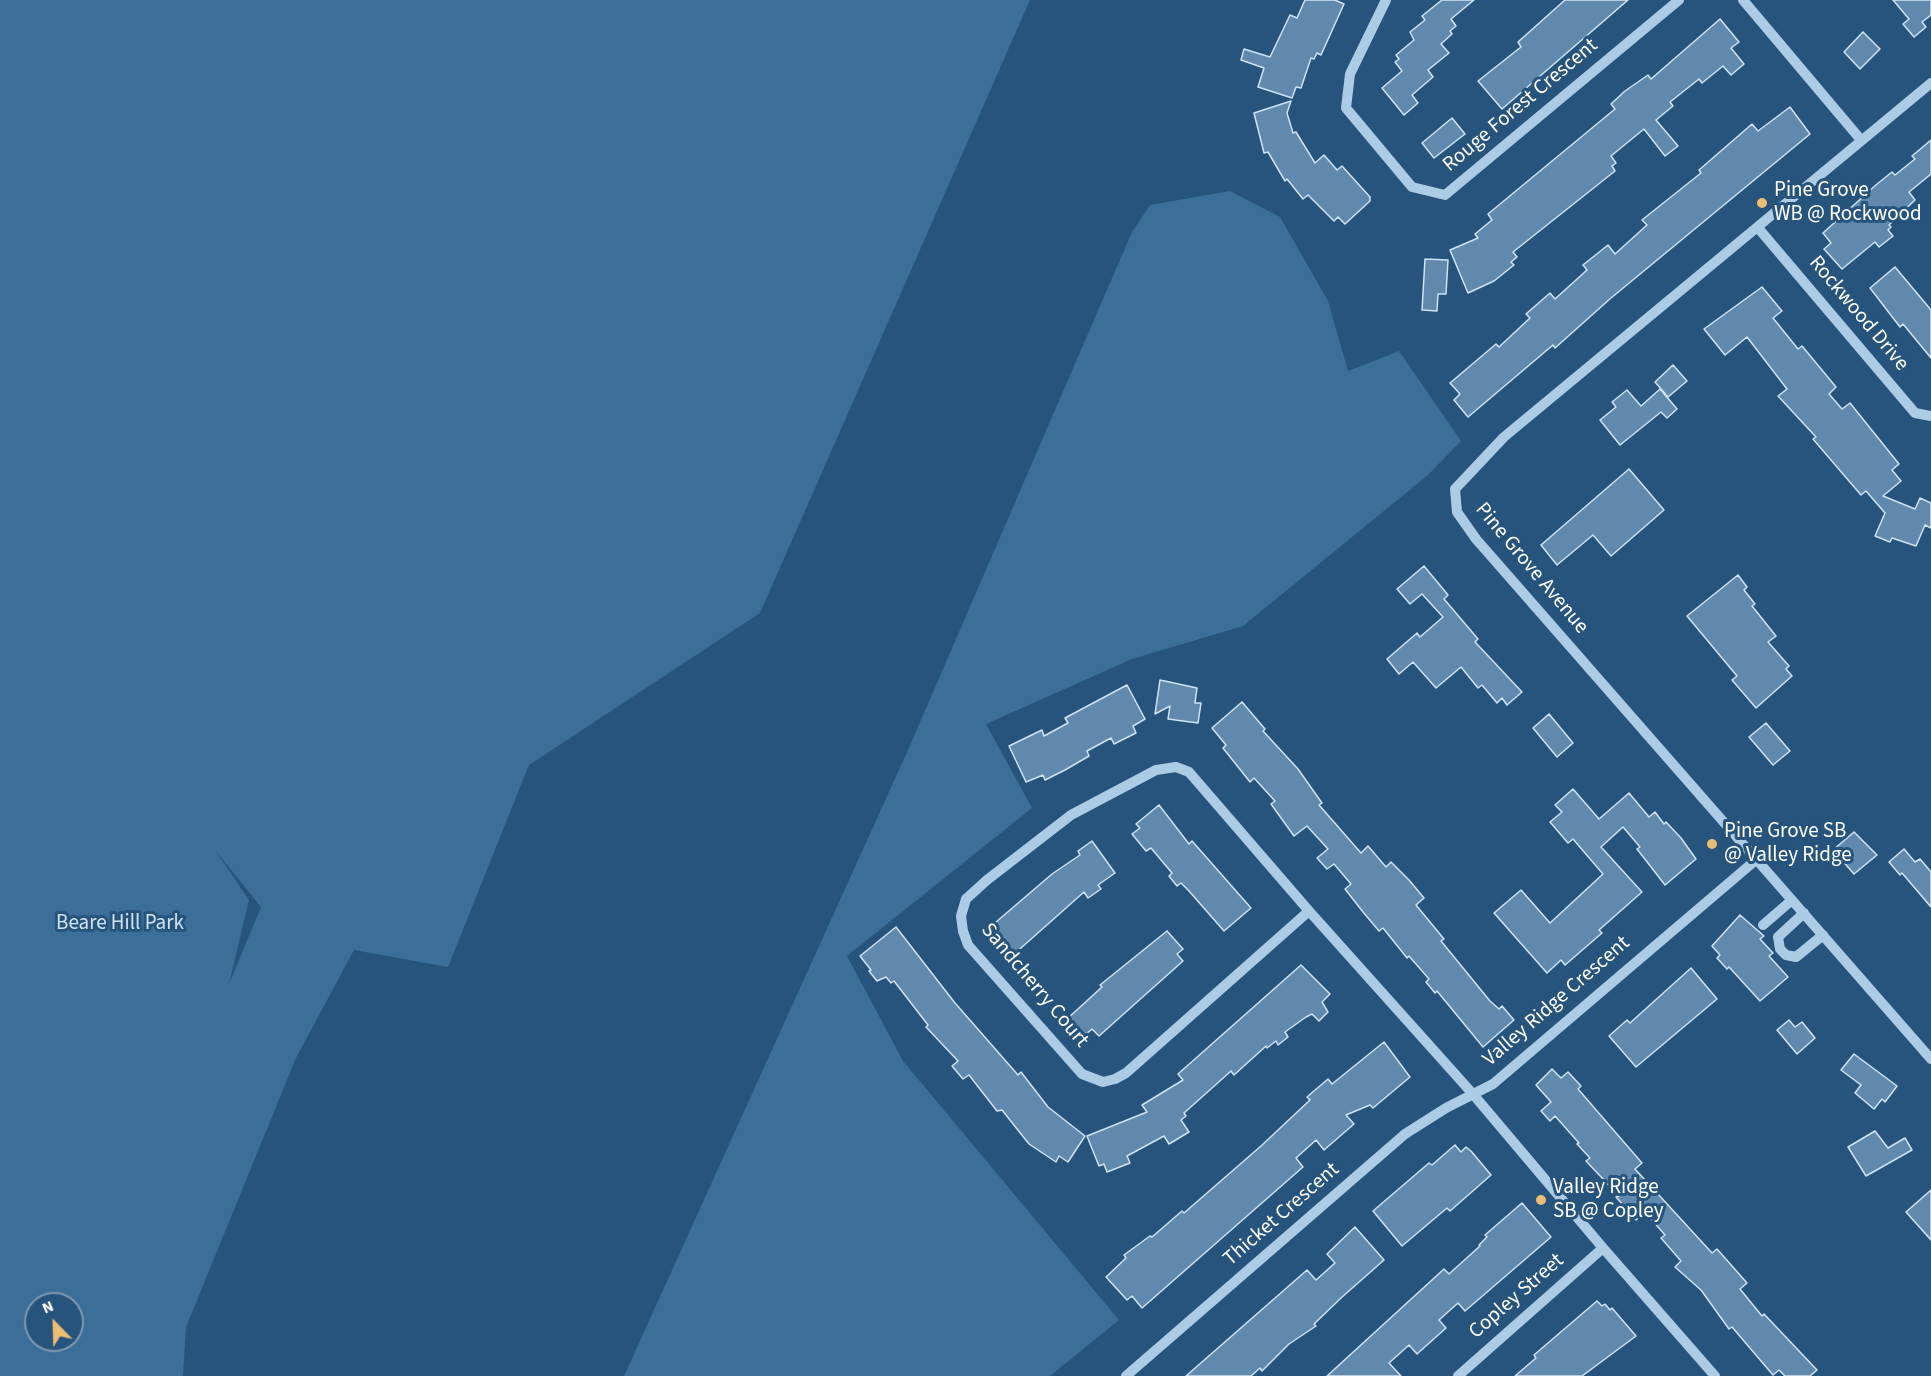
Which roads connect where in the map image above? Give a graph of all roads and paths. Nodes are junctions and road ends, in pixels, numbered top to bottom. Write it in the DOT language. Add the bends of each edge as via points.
graph roads {
  1 [pos="1386,0"];
  2 [pos="1679,0"];
  3 [pos="1743,0"];
  4 [pos="1931,83"];
  5 [pos="1861,140"];
  6 [pos="1759,229"];
  7 [pos="1931,416"];
  8 [pos="1756,859"];
  9 [pos="1792,900"];
  10 [pos="1309,911"];
  11 [pos="1804,913"];
  12 [pos="1763,925"];
  13 [pos="1823,935"];
  14 [pos="1931,1059"];
  15 [pos="1472,1093"];
  16 [pos="1603,1248"];
  17 [pos="1126,1376"];
  18 [pos="1458,1376"];
  19 [pos="1715,1376"];
  1 -- 2 [label="street, Rouge Forest Crescent" via="1350,74 1346,108 1412,187 1445,195"];
  3 -- 5 [label="street"];
  4 -- 5 [label="street, Pine Grove Avenue"];
  5 -- 6 [label="street, Pine Grove Avenue"];
  6 -- 7 [label="street, Rockwood Drive" via="1916,413"];
  6 -- 8 [label="street, Pine Grove Avenue" via="1504,437 1455,489 1457,512 1476,539"];
  8 -- 9 [label="street, Pine Grove Avenue"];
  8 -- 15 [label="street, Valley Ridge Crescent" via="1493,1084"];
  9 -- 11 [label="street, Pine Grove Avenue"];
  9 -- 12 [label="street"];
  10 -- 10 [label="street, Sandcherry Court" via="1189,772 1176,767 1156,770 1071,815 966,899 962,916 968,945 1082,1074 1103,1082 1126,1073"];
  10 -- 15 [label="street, Sandcherry Court"];
  11 -- 13 [label="street, Pine Grove Avenue"];
  11 -- 13 [label="street" via="1778,937 1780,949 1796,957"];
  13 -- 14 [label="street, Pine Grove Avenue"];
  15 -- 16 [label="street, Valley Ridge Crescent"];
  15 -- 17 [label="street, Thicket Crescent" via="1405,1134"];
  16 -- 18 [label="street, Copley Street"];
  16 -- 19 [label="street, Valley Ridge Crescent"];
}
